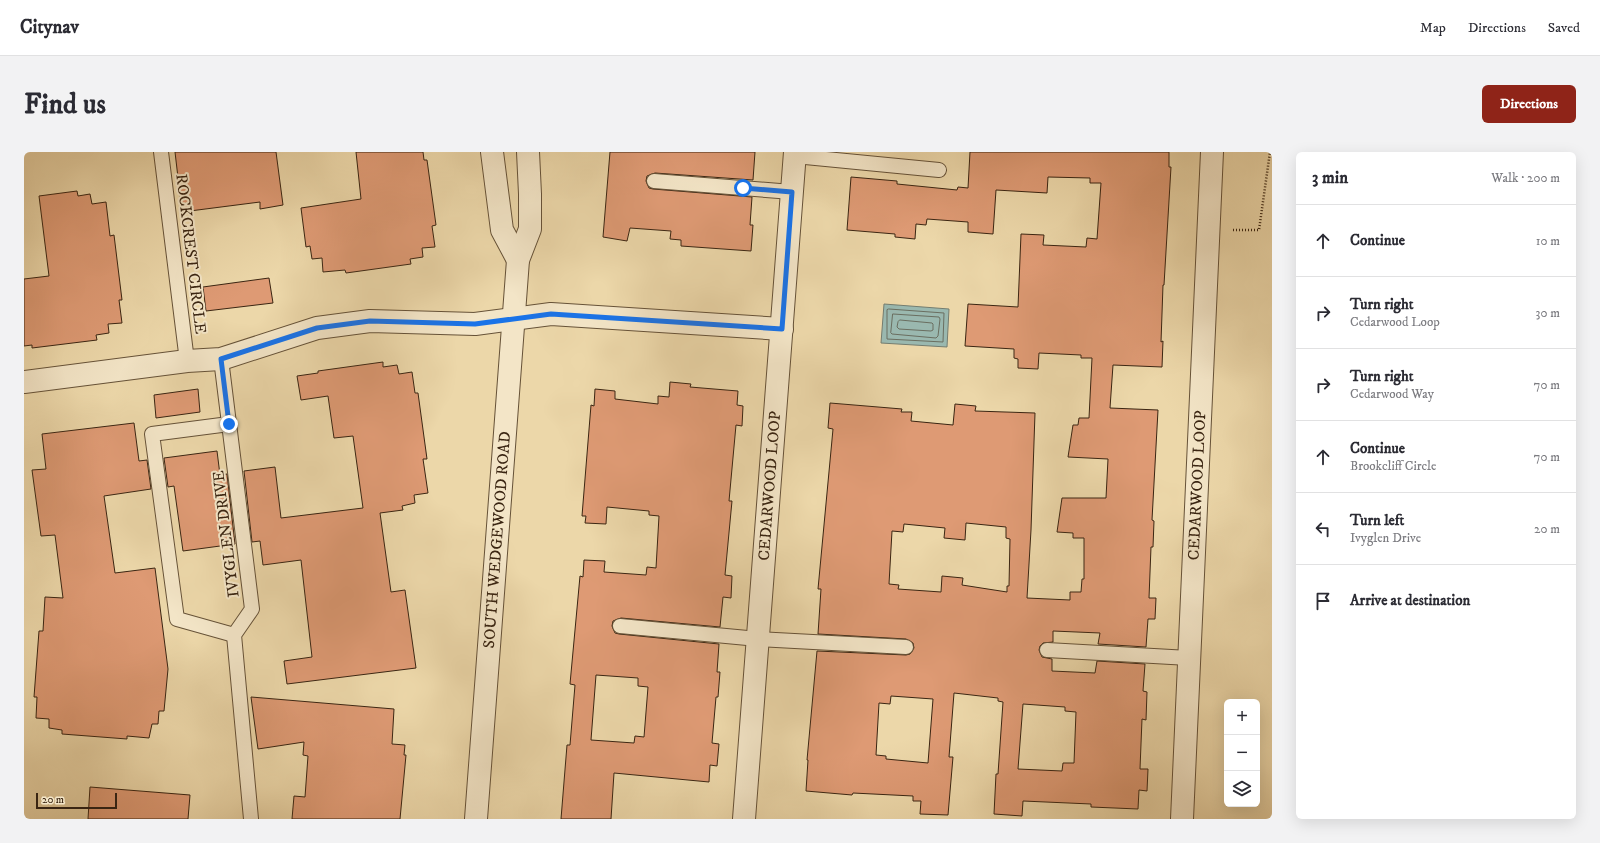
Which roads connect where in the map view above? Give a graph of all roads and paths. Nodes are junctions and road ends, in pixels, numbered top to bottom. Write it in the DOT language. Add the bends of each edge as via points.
graph roads {
  1 [pos="161,152"];
  2 [pos="492,152"];
  3 [pos="528,152"];
  4 [pos="1212,152"];
  5 [pos="1270,152"];
  6 [pos="795,154"];
  7 [pos="939,170"];
  8 [pos="654,181"];
  9 [pos="792,192"];
  10 [pos="1208,231"];
  11 [pos="518,260"];
  12 [pos="513,319"];
  13 [pos="782,329"];
  14 [pos="221,359"];
  15 [pos="187,360"];
  16 [pos="24,382"];
  17 [pos="229,424"];
  18 [pos="620,626"];
  19 [pos="234,635"];
  20 [pos="758,639"];
  21 [pos="906,647"];
  22 [pos="1047,650"];
  23 [pos="1189,658"];
  24 [pos="251,819"];
  25 [pos="476,819"];
  26 [pos="744,819"];
  27 [pos="1182,819"];
  1 -- 15 [label="lane, ROCKCREST CIRCLE"];
  2 -- 11 [label="street" via="502,230"];
  3 -- 11 [label="street, SOUTH WEDGEWOOD ROAD" via="530,229"];
  4 -- 10 [label="street, CEDARWOOD LOOP"];
  5 -- 10 [label="path" via="1259,230"];
  6 -- 7 [label="lane"];
  6 -- 9 [label="street, CEDARWOOD LOOP"];
  8 -- 9 [label="lane"];
  9 -- 13 [label="street, CEDARWOOD LOOP"];
  10 -- 23 [label="street, CEDARWOOD LOOP"];
  11 -- 12 [label="street, SOUTH WEDGEWOOD ROAD"];
  12 -- 13 [label="street" via="551,314"];
  12 -- 14 [label="street" via="470,324 370,321 317,328"];
  12 -- 25 [label="street, SOUTH WEDGEWOOD ROAD"];
  13 -- 20 [label="street, CEDARWOOD LOOP"];
  14 -- 15 [label="street"];
  14 -- 17 [label="lane, IVYGLEN DRIVE"];
  15 -- 16 [label="street"];
  17 -- 19 [label="lane, IVYGLEN DRIVE" via="252,609"];
  17 -- 19 [label="lane" via="152,434 177,619"];
  18 -- 20 [label="lane"];
  19 -- 24 [label="lane"];
  20 -- 21 [label="lane"];
  20 -- 26 [label="street, CEDARWOOD LOOP"];
  22 -- 23 [label="lane"];
  23 -- 27 [label="street, CEDARWOOD LOOP"];
}
